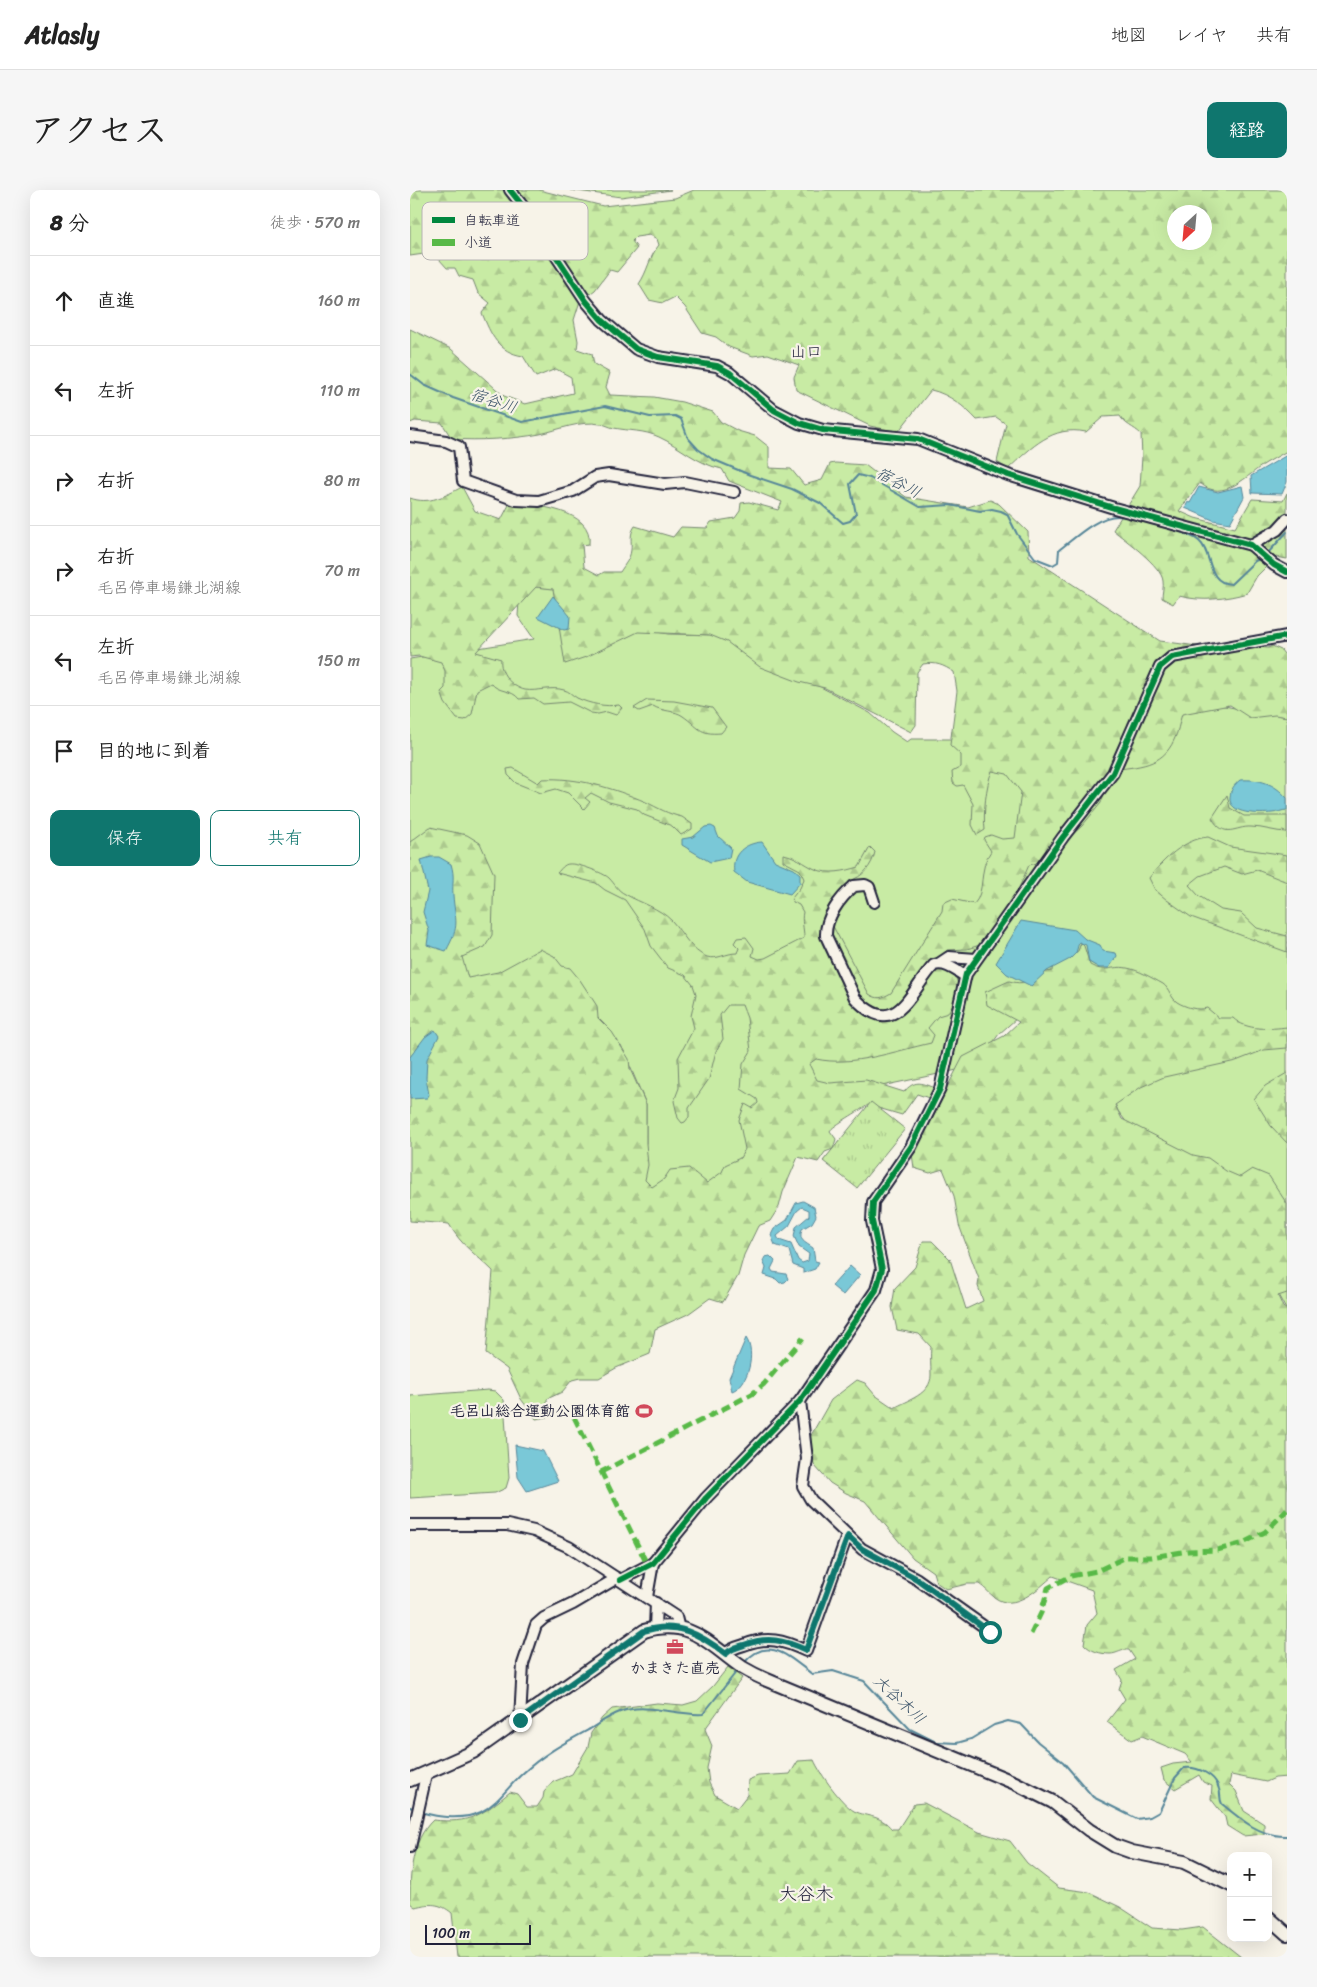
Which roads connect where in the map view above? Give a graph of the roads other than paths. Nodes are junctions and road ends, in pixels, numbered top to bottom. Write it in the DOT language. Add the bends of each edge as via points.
graph roads {
  1 [pos="510,190"];
  2 [pos="519,202"];
  3 [pos="559,260"];
  4 [pos="410,436"];
  5 [pos="734,492"];
  6 [pos="1287,519"];
  7 [pos="1251,545"];
  8 [pos="1287,572"];
  9 [pos="1287,636"];
  10 [pos="874,902"];
  11 [pos="976,959"];
  12 [pos="940,963"];
  13 [pos="965,976"];
  14 [pos="800,1401"];
  15 [pos="410,1525"];
  16 [pos="848,1536"];
  17 [pos="653,1564"];
  18 [pos="619,1579"];
  19 [pos="651,1600"];
  20 [pos="655,1628"];
  21 [pos="679,1628"];
  22 [pos="994,1633"];
  23 [pos="726,1654"];
  24 [pos="520,1720"];
  25 [pos="426,1775"];
  26 [pos="410,1780"];
  27 [pos="410,1847"];
  28 [pos="1227,1883"];
  29 [pos="1272,1921"];
  30 [pos="1287,1934"];
  1 -- 2 [label="street"];
  3 -- 7 [label="street" via="602,320 636,349 658,357 717,366 774,410 800,423 823,430 918,439 1008,475"];
  4 -- 5 [label="street" via="446,441 459,447 464,481 516,500 539,501 556,497 596,477 609,475 665,484 685,482"];
  6 -- 7 [label="street"];
  7 -- 8 [label="street" via="1274,566"];
  9 -- 11 [label="street" via="1172,657 1160,667 1114,772"];
  10 -- 12 [label="street" via="869,888 854,886 831,915 826,928 826,936 855,998 861,1004 876,1013 895,1012 908,1004 928,972"];
  11 -- 12 [label="street" via="949,958"];
  11 -- 13 [label="street"];
  12 -- 13 [label="street"];
  13 -- 14 [label="street" via="940,1088 932,1108 911,1147 882,1185 872,1207 882,1269 879,1284"];
  14 -- 16 [label="street" via="807,1459 803,1486 811,1500"];
  14 -- 17 [label="street" via="706,1498"];
  15 -- 18 [label="street" via="507,1526 534,1530 561,1542"];
  16 -- 22 [label="street" via="862,1549 917,1579"];
  16 -- 23 [label="street" via="806,1650 781,1640 766,1639"];
  17 -- 18 [label="street"];
  17 -- 19 [label="street"];
  18 -- 19 [label="street"];
  18 -- 24 [label="street" via="536,1625 523,1664"];
  19 -- 20 [label="street"];
  19 -- 21 [label="street" via="676,1616"];
  20 -- 21 [label="main road"];
  20 -- 24 [label="main road" via="644,1631"];
  21 -- 23 [label="main road" via="699,1634"];
  23 -- 28 [label="main road" via="740,1666 774,1683 1015,1782 1053,1802 1115,1846 1184,1862"];
  24 -- 25 [label="main road" via="473,1752"];
  25 -- 26 [label="main road"];
  25 -- 27 [label="street"];
  29 -- 30 [label="main road"];
}
